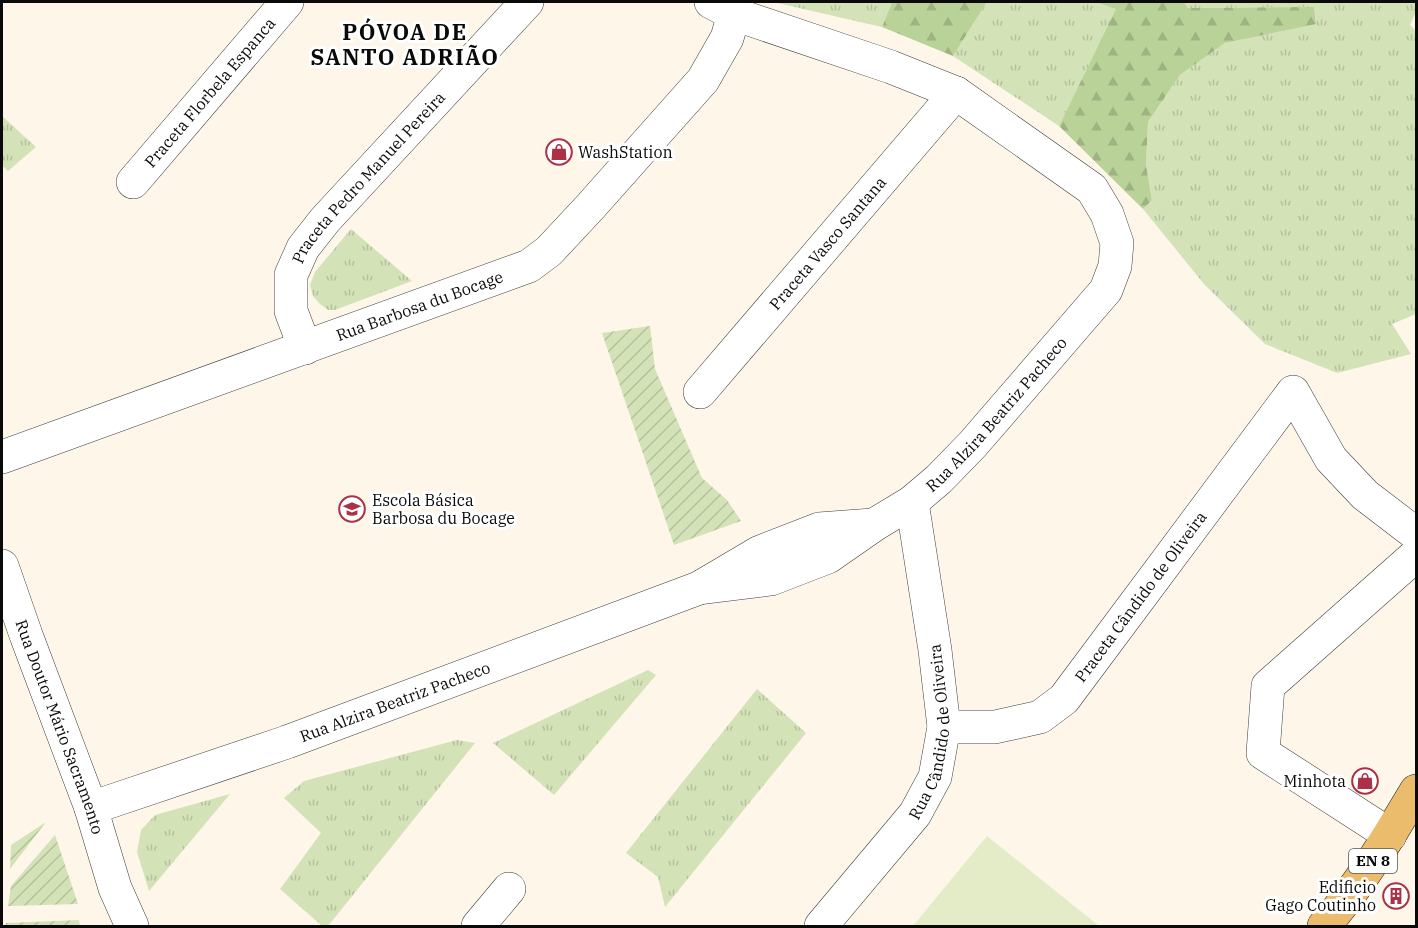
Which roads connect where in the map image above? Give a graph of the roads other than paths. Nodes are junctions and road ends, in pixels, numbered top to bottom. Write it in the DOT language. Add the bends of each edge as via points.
graph roads {
  1 [pos="287,2"];
  2 [pos="527,2"];
  3 [pos="722,8"];
  4 [pos="956,93"];
  5 [pos="133,182"];
  6 [pos="305,348"];
  7 [pos="700,392"];
  8 [pos="2,457"];
  9 [pos="912,502"];
  10 [pos="1416,534"];
  11 [pos="1416,555"];
  12 [pos="2,566"];
  13 [pos="14,640"];
  14 [pos="944,727"];
  15 [pos="1416,792"];
  16 [pos="91,808"];
  17 [pos="1390,835"];
  18 [pos="115,888"];
  19 [pos="509,889"];
  20 [pos="108,927"];
  21 [pos="132,927"];
  22 [pos="478,927"];
  23 [pos="821,927"];
  24 [pos="1324,927"];
  1 -- 5 [label="street, Praceta Florbela Espanca"];
  2 -- 6 [label="street, Praceta Pedro Manuel Pereira" via="324,219 303,248 291,275 291,311"];
  3 -- 4 [label="street"];
  3 -- 6 [label="street, Rua Barbosa du Bocage" via="727,38 703,80 549,251 529,266"];
  4 -- 7 [label="street, Praceta Vasco Santana"];
  4 -- 9 [label="street, Rua Alzira Beatriz Pacheco" via="1092,189 1107,214 1117,243 1115,266 1106,290 973,444"];
  6 -- 8 [label="street, Rua Barbosa du Bocage"];
  9 -- 14 [label="street, Rua Cândido de Oliveira"];
  9 -- 16 [label="street, Rua Alzira Beatriz Pacheco" via="828,557 771,579 699,588 286,742"];
  10 -- 14 [label="street, Praceta Cândido de Oliveira" via="1365,495 1331,459 1293,392 1064,699 1040,717 995,727"];
  11 -- 17 [label="street" via="1268,686 1263,753"];
  12 -- 13 [label="street, Rua Doutor Mário Sacramento"];
  13 -- 16 [label="street, Rua Doutor Mário Sacramento"];
  14 -- 23 [label="street, Rua Cândido de Oliveira" via="935,777 915,814"];
  15 -- 17 [label="main road, EN 8"];
  16 -- 18 [label="street, Rua Doutor Mário Sacramento"];
  17 -- 24 [label="main road, EN 8"];
  18 -- 20 [label="street"];
  18 -- 21 [label="street, Rua Doutor Mário Sacramento"];
  19 -- 22 [label="street"];
}
